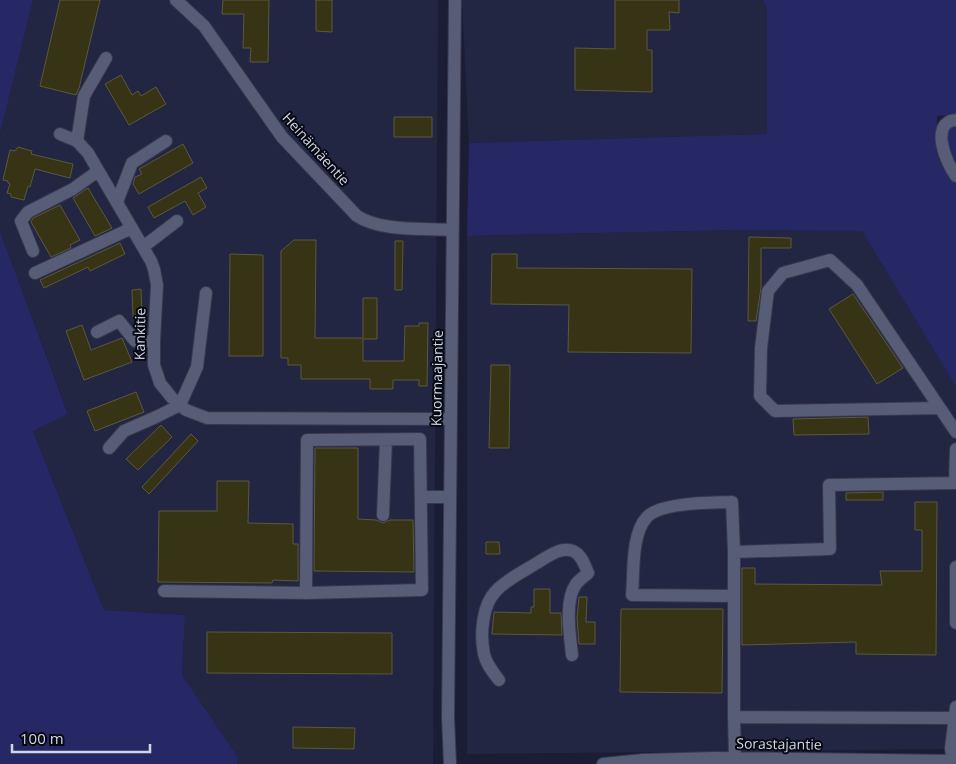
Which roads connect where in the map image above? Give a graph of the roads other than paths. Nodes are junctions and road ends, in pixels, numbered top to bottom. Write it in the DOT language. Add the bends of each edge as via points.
graph roads {
  1 [pos="176,0"];
  2 [pos="455,0"];
  3 [pos="106,58"];
  4 [pos="956,120"];
  5 [pos="60,134"];
  6 [pos="77,141"];
  7 [pos="166,141"];
  8 [pos="98,171"];
  9 [pos="956,176"];
  10 [pos="116,202"];
  11 [pos="177,221"];
  12 [pos="132,228"];
  13 [pos="453,230"];
  14 [pos="143,247"];
  15 [pos="33,251"];
  16 [pos="35,272"];
  17 [pos="206,293"];
  18 [pos="98,332"];
  19 [pos="154,342"];
  20 [pos="180,405"];
  21 [pos="940,408"];
  22 [pos="325,419"];
  23 [pos="451,419"];
  24 [pos="956,432"];
  25 [pos="324,440"];
  26 [pos="386,440"];
  27 [pos="108,448"];
  28 [pos="956,449"];
  29 [pos="956,482"];
  30 [pos="421,497"];
  31 [pos="450,497"];
  32 [pos="383,515"];
  33 [pos="734,552"];
  34 [pos="956,567"];
  35 [pos="164,591"];
  36 [pos="306,593"];
  37 [pos="734,596"];
  38 [pos="956,623"];
  39 [pos="572,655"];
  40 [pos="499,680"];
  41 [pos="955,712"];
  42 [pos="734,717"];
  43 [pos="735,758"];
  44 [pos="450,761"];
  45 [pos="860,762"];
  46 [pos="954,762"];
  47 [pos="603,764"];
  1 -- 13 [label="street, Heinämäentie" via="204,26 282,136 357,216 380,225"];
  2 -- 13 [label="street, Kuormaajantie"];
  3 -- 6 [label="street" via="84,96"];
  4 -- 9 [label="street" via="944,124 942,145"];
  5 -- 6 [label="street, Kankitie"];
  6 -- 8 [label="street, Kankitie"];
  7 -- 10 [label="street" via="132,163"];
  8 -- 10 [label="street, Kankitie"];
  8 -- 15 [label="street" via="73,189 28,212 21,221"];
  10 -- 12 [label="street, Kankitie"];
  11 -- 14 [label="street"];
  12 -- 14 [label="street, Kankitie"];
  12 -- 16 [label="street"];
  13 -- 23 [label="street, Kuormaajantie"];
  14 -- 19 [label="street, Kankitie" via="151,261 157,285"];
  17 -- 20 [label="street" via="197,367"];
  18 -- 19 [label="street" via="119,321 134,341"];
  19 -- 20 [label="street, Kankitie" via="154,366 160,383"];
  20 -- 22 [label="street, Kankitie" via="207,418"];
  20 -- 27 [label="street" via="124,431"];
  21 -- 21 [label="street" via="857,285 830,260 783,273 768,291 761,348 760,396 775,411"];
  21 -- 24 [label="street"];
  22 -- 23 [label="street, Kankitie"];
  22 -- 25 [label="street"];
  23 -- 31 [label="street, Kuormaajantie"];
  25 -- 26 [label="street"];
  25 -- 36 [label="street" via="307,440"];
  26 -- 30 [label="street" via="420,439"];
  26 -- 32 [label="street"];
  28 -- 29 [label="street"];
  29 -- 33 [label="street" via="828,485 830,549"];
  30 -- 31 [label="street"];
  30 -- 36 [label="street" via="422,590"];
  31 -- 44 [label="street, Kuormaajantie"];
  33 -- 37 [label="street"];
  33 -- 37 [label="street" via="732,502 686,504 660,510 647,517 640,529 635,549 632,595"];
  34 -- 38 [label="street"];
  35 -- 36 [label="street"];
  37 -- 42 [label="street"];
  39 -- 40 [label="street" via="570,599 576,584 588,573 573,551 559,550 495,591 486,609 484,654"];
  41 -- 42 [label="street"];
  41 -- 46 [label="street" via="951,748"];
  42 -- 43 [label="street"];
  43 -- 45 [label="street, Sorastajantie"];
  43 -- 47 [label="street, Sorastajantie"];
  45 -- 46 [label="street, Sorastajantie"];
}
